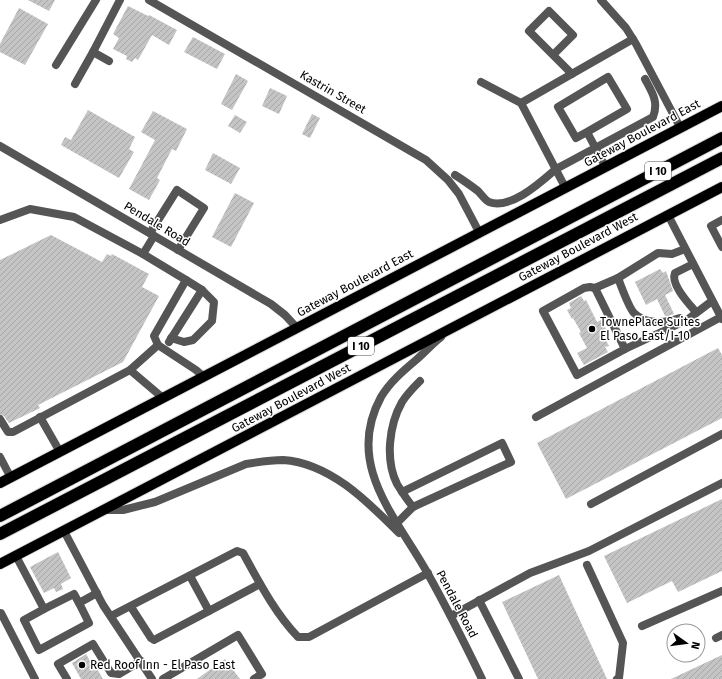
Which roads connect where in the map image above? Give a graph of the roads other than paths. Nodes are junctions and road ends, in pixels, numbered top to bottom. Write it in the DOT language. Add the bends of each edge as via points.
graph roads {
  1 [pos="96,0"];
  2 [pos="120,0"];
  3 [pos="149,0"];
  4 [pos="601,0"];
  5 [pos="633,39"];
  6 [pos="93,52"];
  7 [pos="553,54"];
  8 [pos="109,61"];
  9 [pos="56,65"];
  10 [pos="572,74"];
  11 [pos="645,79"];
  12 [pos="481,82"];
  13 [pos="75,84"];
  14 [pos="521,103"];
  15 [pos="722,106"];
  16 [pos="680,127"];
  17 [pos="587,132"];
  18 [pos="722,138"];
  19 [pos="0,146"];
  20 [pos="596,149"];
  21 [pos="722,158"];
  22 [pos="605,166"];
  23 [pos="556,169"];
  24 [pos="455,175"];
  25 [pos="565,187"];
  26 [pos="722,188"];
  27 [pos="668,215"];
  28 [pos="0,220"];
  29 [pos="722,220"];
  30 [pos="479,232"];
  31 [pos="152,235"];
  32 [pos="722,247"];
  33 [pos="685,248"];
  34 [pos="178,250"];
  35 [pos="143,254"];
  36 [pos="693,264"];
  37 [pos="618,278"];
  38 [pos="186,280"];
  39 [pos="594,288"];
  40 [pos="202,290"];
  41 [pos="712,300"];
  42 [pos="696,312"];
  43 [pos="721,318"];
  44 [pos="297,328"];
  45 [pos="448,330"];
  46 [pos="171,338"];
  47 [pos="161,347"];
  48 [pos="624,350"];
  49 [pos="130,370"];
  50 [pos="204,377"];
  51 [pos="420,381"];
  52 [pos="162,398"];
  53 [pos="40,417"];
  54 [pos="536,417"];
  55 [pos="0,419"];
  56 [pos="722,434"];
  57 [pos="60,452"];
  58 [pos="0,457"];
  59 [pos="11,478"];
  60 [pos="0,483"];
  61 [pos="722,483"];
  62 [pos="402,492"];
  63 [pos="591,504"];
  64 [pos="413,507"];
  65 [pos="104,510"];
  66 [pos="0,516"];
  67 [pos="397,523"];
  68 [pos="64,531"];
  69 [pos="0,534"];
  70 [pos="408,542"];
  71 [pos="16,556"];
  72 [pos="0,564"];
  73 [pos="587,565"];
  74 [pos="428,573"];
  75 [pos="190,576"];
  76 [pos="260,584"];
  77 [pos="722,591"];
  78 [pos="97,593"];
  79 [pos="479,600"];
  80 [pos="78,603"];
  81 [pos="131,607"];
  82 [pos="44,609"];
  83 [pos="209,611"];
  84 [pos="0,613"];
  85 [pos="111,616"];
  86 [pos="451,616"];
  87 [pos="642,626"];
  88 [pos="141,661"];
  89 [pos="174,676"];
  90 [pos="121,677"];
  91 [pos="35,679"];
  92 [pos="67,679"];
  93 [pos="152,679"];
  94 [pos="163,679"];
  95 [pos="254,679"];
  96 [pos="482,679"];
  97 [pos="519,679"];
  98 [pos="617,679"];
  1 -- 9 [label="street"];
  2 -- 6 [label="street"];
  3 -- 30 [label="street, Kastrin Street" via="426,160 448,180"];
  4 -- 5 [label="street"];
  5 -- 10 [label="street"];
  5 -- 16 [label="street"];
  6 -- 8 [label="street"];
  6 -- 13 [label="street"];
  7 -- 7 [label="street" via="529,31 550,11 572,34"];
  7 -- 10 [label="street"];
  10 -- 14 [label="street"];
  11 -- 20 [label="street" via="655,97 656,109 653,117"];
  12 -- 14 [label="street"];
  14 -- 23 [label="street"];
  15 -- 16 [label="main road, Gateway Boulevard East"];
  16 -- 22 [label="main road, Gateway Boulevard East"];
  17 -- 17 [label="street" via="576,138 558,107 608,77 627,109"];
  17 -- 20 [label="street"];
  18 -- 66 [label="highway, I 10"];
  19 -- 31 [label="street, Pendale Road"];
  20 -- 22 [label="street"];
  20 -- 23 [label="street"];
  21 -- 69 [label="highway, I 10"];
  22 -- 25 [label="main road, Gateway Boulevard East"];
  23 -- 24 [label="street" via="517,198 502,203 489,202"];
  23 -- 25 [label="street"];
  25 -- 30 [label="main road, Gateway Boulevard East"];
  26 -- 27 [label="main road, Gateway Boulevard West"];
  27 -- 33 [label="street"];
  27 -- 45 [label="main road, Gateway Boulevard West"];
  28 -- 35 [label="street" via="30,209 74,217"];
  29 -- 32 [label="street" via="711,226"];
  30 -- 44 [label="main road, Gateway Boulevard East"];
  31 -- 34 [label="street, Pendale Road"];
  31 -- 34 [label="street" via="177,190 204,208"];
  31 -- 35 [label="street"];
  33 -- 36 [label="street"];
  33 -- 37 [label="street" via="672,254 661,252"];
  34 -- 44 [label="street, Pendale Road" via="271,304 286,315"];
  35 -- 38 [label="street"];
  36 -- 41 [label="street"];
  36 -- 42 [label="street" via="675,273 674,278 679,291"];
  37 -- 39 [label="street"];
  37 -- 42 [label="street" via="632,309 643,319 665,322"];
  38 -- 40 [label="street"];
  38 -- 47 [label="street" via="154,336"];
  39 -- 48 [label="street"];
  39 -- 48 [label="street" via="584,288 542,311 576,375"];
  40 -- 46 [label="street"];
  40 -- 46 [label="street" via="214,302 212,321 193,340 184,342"];
  41 -- 42 [label="street"];
  41 -- 43 [label="street"];
  42 -- 48 [label="street" via="687,320"];
  43 -- 54 [label="street"];
  44 -- 50 [label="main road, Gateway Boulevard East"];
  45 -- 65 [label="main road, Gateway Boulevard West"];
  45 -- 67 [label="street, Pendale Road" via="392,382 382,396 372,421 369,448 372,472 380,495"];
  46 -- 47 [label="street"];
  47 -- 49 [label="street"];
  47 -- 50 [label="street"];
  49 -- 52 [label="street"];
  49 -- 53 [label="street"];
  50 -- 52 [label="main road, Gateway Boulevard East"];
  51 -- 62 [label="street" via="403,402 391,435 392,466 396,482"];
  52 -- 57 [label="main road, Gateway Boulevard East"];
  53 -- 55 [label="street" via="13,432 8,432"];
  53 -- 57 [label="street"];
  56 -- 63 [label="street"];
  57 -- 59 [label="main road, Gateway Boulevard East"];
  58 -- 59 [label="street"];
  59 -- 60 [label="main road, Gateway Boulevard East"];
  61 -- 79 [label="street" via="590,551 530,572"];
  62 -- 64 [label="street"];
  62 -- 64 [label="street" via="502,443 511,462"];
  64 -- 67 [label="street"];
  65 -- 68 [label="main road, Gateway Boulevard West"];
  65 -- 70 [label="street, Pendale Road" via="140,507 168,498 246,464 283,460 309,466 339,481 364,499"];
  67 -- 70 [label="street, Pendale Road"];
  68 -- 71 [label="main road, Gateway Boulevard West"];
  68 -- 78 [label="street"];
  70 -- 74 [label="street, Pendale Road"];
  71 -- 72 [label="main road, Gateway Boulevard West"];
  71 -- 82 [label="street"];
  73 -- 98 [label="street" via="623,643"];
  74 -- 76 [label="street" via="308,637 298,637 288,626"];
  74 -- 86 [label="street, Pendale Road"];
  75 -- 76 [label="street" via="237,551 243,553"];
  75 -- 81 [label="street"];
  75 -- 83 [label="street"];
  76 -- 83 [label="street"];
  77 -- 87 [label="street"];
  78 -- 80 [label="street"];
  78 -- 85 [label="street"];
  79 -- 86 [label="street"];
  79 -- 97 [label="street"];
  80 -- 82 [label="street" via="74,594"];
  80 -- 82 [label="street" via="89,623 39,650 24,620"];
  81 -- 83 [label="street" via="154,640"];
  81 -- 85 [label="street"];
  84 -- 91 [label="street"];
  85 -- 88 [label="street"];
  86 -- 96 [label="street, Pendale Road"];
  88 -- 90 [label="street"];
  88 -- 93 [label="street"];
  89 -- 94 [label="street"];
  89 -- 95 [label="street" via="238,635 262,674"];
  90 -- 92 [label="street" via="111,673 93,644 58,664"];
}
